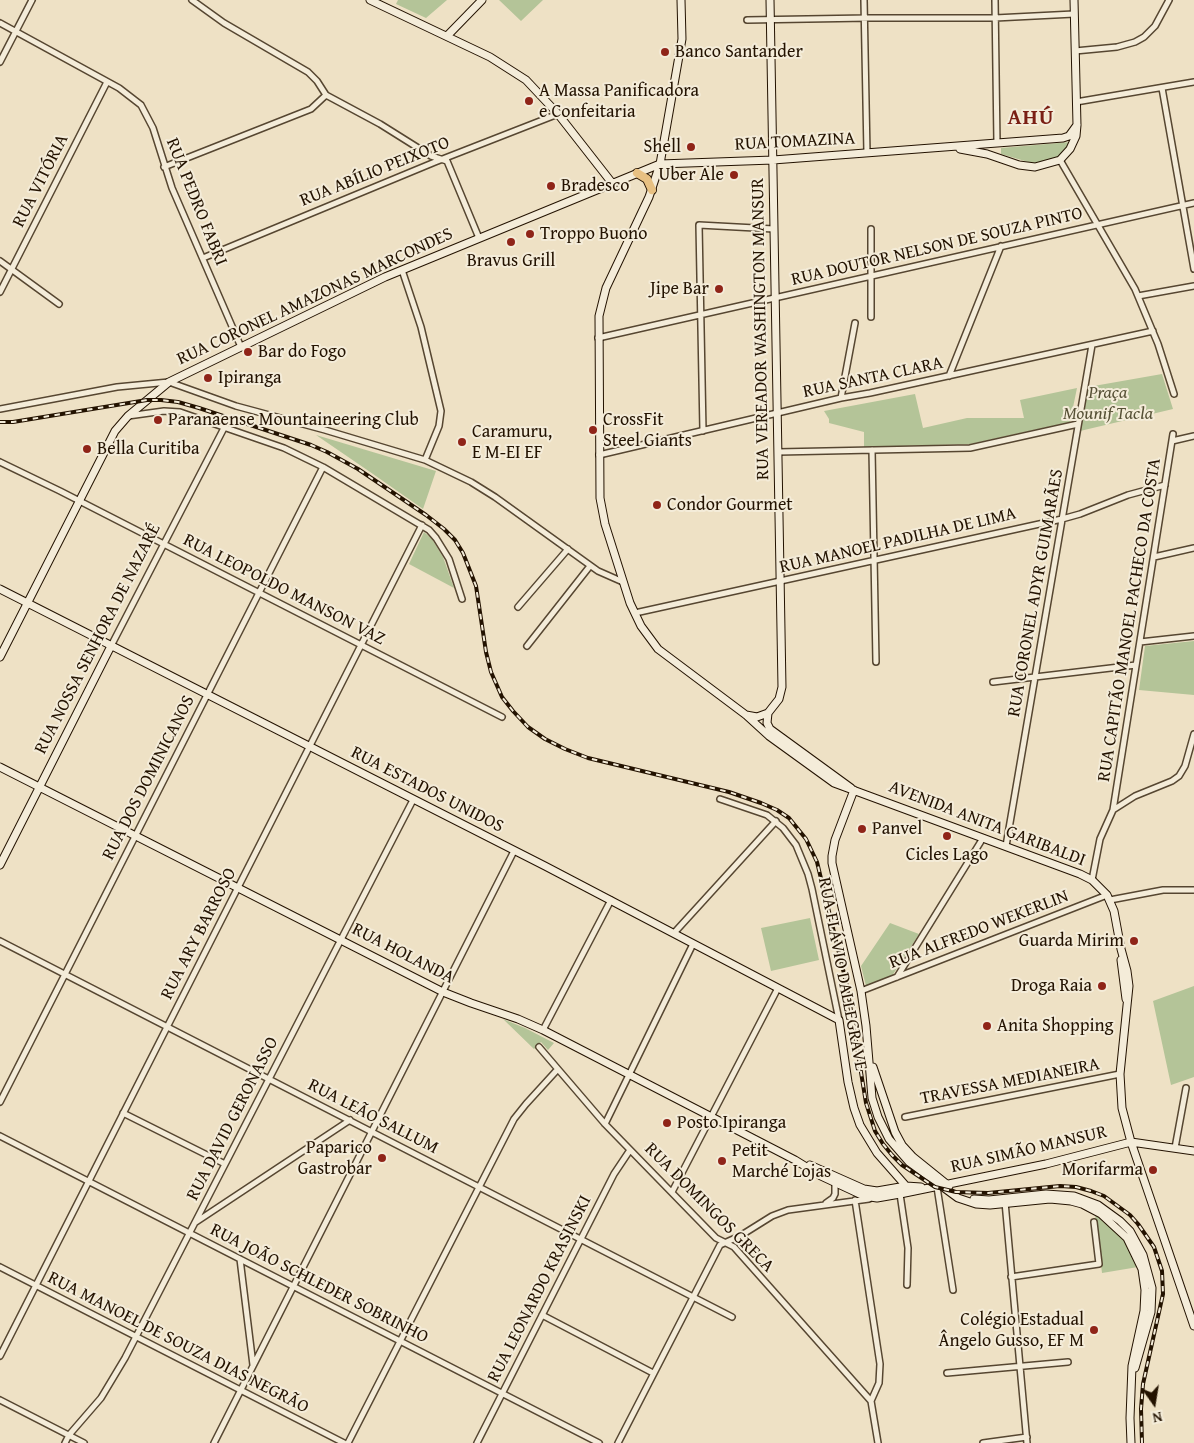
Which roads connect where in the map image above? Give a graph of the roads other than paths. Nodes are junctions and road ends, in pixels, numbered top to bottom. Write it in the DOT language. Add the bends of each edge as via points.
graph roads {
  1 [pos="32,0"];
  2 [pos="192,0"];
  3 [pos="370,0"];
  4 [pos="482,0"];
  5 [pos="681,0"];
  6 [pos="770,0"];
  7 [pos="864,0"];
  8 [pos="995,0"];
  9 [pos="1074,0"];
  10 [pos="1170,0"];
  11 [pos="1074,14"];
  12 [pos="864,18"];
  13 [pos="995,18"];
  14 [pos="770,19"];
  15 [pos="747,20"];
  16 [pos="0,23"];
  17 [pos="15,32"];
  18 [pos="446,36"];
  19 [pos="1075,51"];
  20 [pos="0,62"];
  21 [pos="107,82"];
  22 [pos="1194,82"];
  23 [pos="1162,88"];
  24 [pos="326,95"];
  25 [pos="1076,102"];
  26 [pos="558,114"];
  27 [pos="1076,125"];
  28 [pos="997,143"];
  29 [pos="932,148"];
  30 [pos="867,153"];
  31 [pos="1000,158"];
  32 [pos="443,159"];
  33 [pos="773,160"];
  34 [pos="1060,160"];
  35 [pos="660,164"];
  36 [pos="164,167"];
  37 [pos="637,173"];
  38 [pos="612,184"];
  39 [pos="652,190"];
  40 [pos="1194,203"];
  41 [pos="1183,205"];
  42 [pos="1097,225"];
  43 [pos="871,229"];
  44 [pos="774,230"];
  45 [pos="479,238"];
  46 [pos="1002,246"];
  47 [pos="202,258"];
  48 [pos="0,261"];
  49 [pos="12,269"];
  50 [pos="1194,269"];
  51 [pos="402,270"];
  52 [pos="871,276"];
  53 [pos="1194,286"];
  54 [pos="0,292"];
  55 [pos="1138,296"];
  56 [pos="776,298"];
  57 [pos="60,304"];
  58 [pos="701,314"];
  59 [pos="872,317"];
  60 [pos="855,323"];
  61 [pos="1153,331"];
  62 [pos="598,338"];
  63 [pos="1092,345"];
  64 [pos="241,347"];
  65 [pos="949,376"];
  66 [pos="169,382"];
  67 [pos="1174,394"];
  68 [pos="842,398"];
  69 [pos="0,409"];
  70 [pos="778,413"];
  71 [pos="128,416"];
  72 [pos="1078,424"];
  73 [pos="224,428"];
  74 [pos="703,431"];
  75 [pos="1173,434"];
  76 [pos="1194,436"];
  77 [pos="1172,442"];
  78 [pos="872,450"];
  79 [pos="778,452"];
  80 [pos="599,455"];
  81 [pos="425,460"];
  82 [pos="0,462"];
  83 [pos="323,467"];
  84 [pos="1165,485"];
  85 [pos="80,500"];
  86 [pos="1062,519"];
  87 [pos="422,525"];
  88 [pos="164,544"];
  89 [pos="1194,548"];
  90 [pos="568,549"];
  91 [pos="1154,557"];
  92 [pos="874,560"];
  93 [pos="590,566"];
  94 [pos="781,581"];
  95 [pos="623,582"];
  96 [pos="0,589"];
  97 [pos="259,592"];
  98 [pos="462,599"];
  99 [pos="28,603"];
  100 [pos="518,607"];
  101 [pos="635,613"];
  102 [pos="1194,636"];
  103 [pos="1140,642"];
  104 [pos="361,645"];
  105 [pos="112,646"];
  106 [pos="527,646"];
  107 [pos="0,657"];
  108 [pos="876,662"];
  109 [pos="1136,666"];
  110 [pos="1036,678"];
  111 [pos="993,682"];
  112 [pos="207,695"];
  113 [pos="768,713"];
  114 [pos="746,715"];
  115 [pos="502,717"];
  116 [pos="1194,734"];
  117 [pos="309,747"];
  118 [pos="0,767"];
  119 [pos="40,787"];
  120 [pos="854,790"];
  121 [pos="720,799"];
  122 [pos="413,800"];
  123 [pos="1113,810"];
  124 [pos="776,821"];
  125 [pos="135,836"];
  126 [pos="983,838"];
  127 [pos="1006,846"];
  128 [pos="514,851"];
  129 [pos="0,865"];
  130 [pos="1092,880"];
  131 [pos="238,888"];
  132 [pos="1194,890"];
  133 [pos="1108,897"];
  134 [pos="611,900"];
  135 [pos="674,933"];
  136 [pos="341,940"];
  137 [pos="0,941"];
  138 [pos="693,944"];
  139 [pos="65,974"];
  140 [pos="897,977"];
  141 [pos="778,988"];
  142 [pos="861,991"];
  143 [pos="443,992"];
  144 [pos="839,1020"];
  145 [pos="167,1027"];
  146 [pos="543,1030"];
  147 [pos="539,1048"];
  148 [pos="869,1057"];
  149 [pos="558,1070"];
  150 [pos="629,1074"];
  151 [pos="1120,1074"];
  152 [pos="269,1079"];
  153 [pos="1186,1088"];
  154 [pos="0,1102"];
  155 [pos="123,1113"];
  156 [pos="711,1117"];
  157 [pos="905,1117"];
  158 [pos="350,1120"];
  159 [pos="604,1124"];
  160 [pos="372,1132"];
  161 [pos="0,1136"];
  162 [pos="1131,1142"];
  163 [pos="1175,1148"];
  164 [pos="630,1150"];
  165 [pos="1194,1151"];
  166 [pos="795,1160"];
  167 [pos="225,1164"];
  168 [pos="924,1173"];
  169 [pos="89,1181"];
  170 [pos="835,1183"];
  171 [pos="906,1186"];
  172 [pos="940,1186"];
  173 [pos="480,1187"];
  174 [pos="922,1187"];
  175 [pos="672,1192"];
  176 [pos="877,1194"];
  177 [pos="900,1194"];
  178 [pos="855,1200"];
  179 [pos="1004,1201"];
  180 [pos="823,1205"];
  181 [pos="1094,1222"];
  182 [pos="195,1223"];
  183 [pos="190,1233"];
  184 [pos="581,1239"];
  185 [pos="724,1242"];
  186 [pos="240,1259"];
  187 [pos="0,1267"];
  188 [pos="1011,1277"];
  189 [pos="36,1285"];
  190 [pos="907,1285"];
  191 [pos="293,1286"];
  192 [pos="953,1290"];
  193 [pos="693,1296"];
  194 [pos="542,1315"];
  195 [pos="732,1317"];
  196 [pos="1194,1326"];
  197 [pos="136,1337"];
  198 [pos="400,1341"];
  199 [pos="0,1356"];
  200 [pos="1068,1362"];
  201 [pos="253,1366"];
  202 [pos="1019,1366"];
  203 [pos="654,1373"];
  204 [pos="947,1373"];
  205 [pos="241,1390"];
  206 [pos="502,1394"];
  207 [pos="0,1400"];
  208 [pos="870,1401"];
  209 [pos="69,1435"];
  210 [pos="1027,1440"];
  211 [pos="65,1443"];
  212 [pos="84,1443"];
  213 [pos="214,1443"];
  214 [pos="346,1443"];
  215 [pos="477,1443"];
  216 [pos="598,1443"];
  217 [pos="618,1443"];
  218 [pos="878,1443"];
  219 [pos="983,1443"];
  220 [pos="1131,1443"];
  1 -- 17 [label="street"];
  2 -- 24 [label="street" via="224,23 308,72"];
  3 -- 18 [label="main road"];
  4 -- 18 [label="main road"];
  5 -- 35 [label="main road, AVENIDA ANITA GARIBALDI" via="682,39"];
  6 -- 14 [label="main road, RUA VEREADOR WASHINGTON MANSUR"];
  7 -- 12 [label="street"];
  8 -- 13 [label="street"];
  9 -- 11 [label="main road"];
  10 -- 19 [label="street" via="1155,26 1135,42"];
  11 -- 13 [label="street"];
  11 -- 19 [label="main road"];
  12 -- 13 [label="street"];
  12 -- 14 [label="street"];
  12 -- 30 [label="street"];
  13 -- 28 [label="street"];
  14 -- 15 [label="street"];
  14 -- 33 [label="main road, RUA VEREADOR WASHINGTON MANSUR"];
  16 -- 17 [label="street, RUA PEDRO FABRI"];
  17 -- 20 [label="street"];
  17 -- 21 [label="street, RUA PEDRO FABRI"];
  18 -- 26 [label="main road" via="516,72"];
  19 -- 25 [label="main road"];
  21 -- 36 [label="street, RUA PEDRO FABRI" via="141,105 153,128"];
  21 -- 49 [label="street, RUA VITÓRIA"];
  22 -- 23 [label="street"];
  23 -- 25 [label="street"];
  23 -- 41 [label="street"];
  24 -- 32 [label="street" via="431,156"];
  24 -- 36 [label="street" via="312,109"];
  25 -- 27 [label="main road"];
  26 -- 32 [label="street, RUA ABÍLIO PEIXOTO"];
  26 -- 38 [label="main road"];
  27 -- 28 [label="main road, RUA TOMAZINA" via="1069,136 1063,138"];
  27 -- 34 [label="main road" via="1074,143"];
  28 -- 29 [label="main road, RUA TOMAZINA"];
  28 -- 31 [label="main road"];
  29 -- 30 [label="main road, RUA TOMAZINA"];
  29 -- 31 [label="main road, RUA TOMAZINA" via="968,150"];
  30 -- 33 [label="main road, RUA TOMAZINA"];
  31 -- 34 [label="main road, RUA TOMAZINA" via="1035,167"];
  32 -- 45 [label="street" via="449,164"];
  32 -- 47 [label="street, RUA ABÍLIO PEIXOTO"];
  33 -- 35 [label="main road, RUA TOMAZINA"];
  33 -- 44 [label="main road, RUA VEREADOR WASHINGTON MANSUR"];
  34 -- 42 [label="street"];
  35 -- 37 [label="main road, RUA CORONEL AMAZONAS MARCONDES"];
  35 -- 39 [label="main road, AVENIDA ANITA GARIBALDI"];
  36 -- 47 [label="street, RUA PEDRO FABRI"];
  37 -- 38 [label="main road, RUA CORONEL AMAZONAS MARCONDES"];
  37 -- 39 [label="main road" via="647,179"];
  38 -- 45 [label="main road, RUA CORONEL AMAZONAS MARCONDES"];
  39 -- 62 [label="main road, AVENIDA ANITA GARIBALDI" via="606,288"];
  40 -- 41 [label="street, RUA DOUTOR NELSON DE SOUZA PINTO"];
  41 -- 42 [label="street, RUA DOUTOR NELSON DE SOUZA PINTO"];
  41 -- 50 [label="street"];
  42 -- 46 [label="street, RUA DOUTOR NELSON DE SOUZA PINTO"];
  42 -- 55 [label="street"];
  43 -- 52 [label="street"];
  44 -- 56 [label="main road, RUA VEREADOR WASHINGTON MANSUR"];
  44 -- 58 [label="street" via="699,226"];
  45 -- 51 [label="main road, RUA CORONEL AMAZONAS MARCONDES"];
  46 -- 52 [label="street, RUA DOUTOR NELSON DE SOUZA PINTO"];
  46 -- 65 [label="street"];
  47 -- 64 [label="street, RUA PEDRO FABRI"];
  48 -- 49 [label="street"];
  49 -- 54 [label="street, RUA VITÓRIA"];
  49 -- 57 [label="street"];
  51 -- 64 [label="main road, RUA CORONEL AMAZONAS MARCONDES"];
  51 -- 81 [label="street" via="421,326 441,411 440,426"];
  52 -- 56 [label="street, RUA DOUTOR NELSON DE SOUZA PINTO"];
  52 -- 59 [label="street"];
  53 -- 55 [label="street"];
  55 -- 61 [label="street"];
  56 -- 58 [label="street, RUA DOUTOR NELSON DE SOUZA PINTO"];
  56 -- 70 [label="main road, RUA VEREADOR WASHINGTON MANSUR"];
  58 -- 62 [label="street, RUA DOUTOR NELSON DE SOUZA PINTO"];
  58 -- 74 [label="street"];
  60 -- 68 [label="street"];
  61 -- 63 [label="street, RUA SANTA CLARA"];
  61 -- 67 [label="street"];
  62 -- 80 [label="main road, AVENIDA ANITA GARIBALDI"];
  63 -- 65 [label="street, RUA SANTA CLARA"];
  63 -- 72 [label="street, RUA CORONEL ADYR GUIMARÃES"];
  64 -- 66 [label="main road, RUA CORONEL AMAZONAS MARCONDES"];
  65 -- 68 [label="street, RUA SANTA CLARA"];
  66 -- 69 [label="street, RUA CORONEL AMAZONAS MARCONDES" via="103,389"];
  66 -- 71 [label="main road"];
  66 -- 81 [label="street" via="252,411"];
  68 -- 70 [label="street, RUA SANTA CLARA"];
  70 -- 74 [label="street, RUA SANTA CLARA"];
  70 -- 79 [label="main road, RUA VEREADOR WASHINGTON MANSUR"];
  71 -- 73 [label="street" via="180,412"];
  71 -- 85 [label="main road" via="115,431"];
  72 -- 78 [label="street" via="970,448"];
  72 -- 86 [label="street, RUA CORONEL ADYR GUIMARÃES"];
  73 -- 83 [label="street" via="284,448"];
  73 -- 88 [label="street, RUA NOSSA SENHORA DE NAZARÉ"];
  74 -- 80 [label="street, RUA SANTA CLARA"];
  75 -- 77 [label="street, RUA CAPITÃO MANOEL PACHECO DA COSTA"];
  76 -- 77 [label="street"];
  77 -- 84 [label="street, RUA CAPITÃO MANOEL PACHECO DA COSTA"];
  78 -- 79 [label="street"];
  78 -- 92 [label="street"];
  79 -- 94 [label="main road, RUA VEREADOR WASHINGTON MANSUR"];
  80 -- 95 [label="main road, AVENIDA ANITA GARIBALDI" via="601,507"];
  81 -- 90 [label="street" via="471,482"];
  82 -- 85 [label="street, RUA LEOPOLDO MANSON VAZ"];
  83 -- 87 [label="street"];
  83 -- 97 [label="street, RUA DOS DOMINICANOS"];
  84 -- 86 [label="street, RUA MANOEL PADILHA DE LIMA"];
  84 -- 91 [label="street, RUA CAPITÃO MANOEL PACHECO DA COSTA"];
  85 -- 88 [label="street, RUA LEOPOLDO MANSON VAZ"];
  85 -- 99 [label="main road"];
  86 -- 92 [label="street, RUA MANOEL PADILHA DE LIMA"];
  86 -- 110 [label="street, RUA CORONEL ADYR GUIMARÃES"];
  87 -- 98 [label="street" via="436,538 449,559"];
  87 -- 104 [label="street, RUA ARY BARROSO"];
  88 -- 97 [label="street, RUA LEOPOLDO MANSON VAZ"];
  88 -- 105 [label="street, RUA NOSSA SENHORA DE NAZARÉ"];
  89 -- 91 [label="street"];
  90 -- 93 [label="street"];
  90 -- 100 [label="street"];
  91 -- 103 [label="street, RUA CAPITÃO MANOEL PACHECO DA COSTA"];
  92 -- 94 [label="street, RUA MANOEL PADILHA DE LIMA"];
  92 -- 108 [label="street"];
  93 -- 95 [label="street"];
  93 -- 106 [label="street"];
  94 -- 101 [label="street, RUA MANOEL PADILHA DE LIMA"];
  94 -- 113 [label="main road, RUA VEREADOR WASHINGTON MANSUR" via="782,687 779,699"];
  95 -- 101 [label="main road, AVENIDA ANITA GARIBALDI"];
  96 -- 99 [label="main road, RUA ESTADOS UNIDOS"];
  97 -- 104 [label="street, RUA LEOPOLDO MANSON VAZ"];
  97 -- 112 [label="street, RUA DOS DOMINICANOS"];
  99 -- 105 [label="main road, RUA ESTADOS UNIDOS"];
  99 -- 107 [label="main road"];
  101 -- 114 [label="main road, AVENIDA ANITA GARIBALDI" via="658,649"];
  102 -- 103 [label="street"];
  103 -- 109 [label="street, RUA CAPITÃO MANOEL PACHECO DA COSTA"];
  104 -- 115 [label="street, RUA LEOPOLDO MANSON VAZ"];
  104 -- 117 [label="street, RUA ARY BARROSO"];
  105 -- 112 [label="main road, RUA ESTADOS UNIDOS"];
  105 -- 119 [label="main road, RUA NOSSA SENHORA DE NAZARÉ"];
  109 -- 110 [label="street"];
  109 -- 123 [label="street, RUA CAPITÃO MANOEL PACHECO DA COSTA"];
  110 -- 111 [label="street"];
  110 -- 127 [label="street, RUA CORONEL ADYR GUIMARÃES"];
  112 -- 117 [label="main road, RUA ESTADOS UNIDOS"];
  112 -- 125 [label="street, RUA DOS DOMINICANOS"];
  113 -- 114 [label="main road" via="757,717"];
  113 -- 120 [label="main road, AVENIDA ANITA GARIBALDI" via="770,729"];
  114 -- 120 [label="main road, AVENIDA ANITA GARIBALDI" via="769,736 834,783"];
  116 -- 123 [label="street" via="1179,776"];
  117 -- 122 [label="main road, RUA ESTADOS UNIDOS"];
  117 -- 131 [label="street, RUA ARY BARROSO"];
  118 -- 119 [label="main road, RUA HOLANDA"];
  119 -- 125 [label="main road, RUA HOLANDA"];
  119 -- 129 [label="main road, RUA NOSSA SENHORA DE NAZARÉ"];
  120 -- 126 [label="main road, AVENIDA ANITA GARIBALDI"];
  120 -- 142 [label="main road, RUA FLÁVIO DALLEGRAVE" via="836,840 832,863"];
  121 -- 124 [label="street, RUA FLÁVIO DALLEGRAVE" via="756,810"];
  122 -- 128 [label="main road, RUA ESTADOS UNIDOS"];
  122 -- 136 [label="street, RUA DAVID GERONASSO"];
  123 -- 130 [label="street, RUA CAPITÃO MANOEL PACHECO DA COSTA" via="1100,839"];
  124 -- 135 [label="street"];
  124 -- 144 [label="street, RUA FLÁVIO DALLEGRAVE" via="793,840 808,874"];
  125 -- 131 [label="main road, RUA HOLANDA"];
  125 -- 139 [label="street, RUA DOS DOMINICANOS"];
  126 -- 127 [label="main road, AVENIDA ANITA GARIBALDI"];
  126 -- 140 [label="street"];
  127 -- 130 [label="main road, AVENIDA ANITA GARIBALDI"];
  128 -- 134 [label="main road, RUA ESTADOS UNIDOS"];
  128 -- 143 [label="street"];
  130 -- 133 [label="main road, AVENIDA ANITA GARIBALDI"];
  131 -- 136 [label="main road, RUA HOLANDA"];
  131 -- 145 [label="street, RUA ARY BARROSO"];
  132 -- 133 [label="street, RUA ALFREDO WEKERLIN" via="1163,890"];
  133 -- 140 [label="street, RUA ALFREDO WEKERLIN"];
  133 -- 151 [label="main road" via="1129,986"];
  134 -- 135 [label="main road, RUA ESTADOS UNIDOS"];
  134 -- 146 [label="street"];
  135 -- 138 [label="main road, RUA ESTADOS UNIDOS"];
  136 -- 143 [label="main road, RUA HOLANDA"];
  136 -- 152 [label="street, RUA DAVID GERONASSO"];
  137 -- 139 [label="street, RUA LEÃO SALLUM"];
  138 -- 141 [label="main road, RUA ESTADOS UNIDOS"];
  138 -- 150 [label="street"];
  139 -- 145 [label="street, RUA LEÃO SALLUM"];
  139 -- 154 [label="street, RUA DOS DOMINICANOS"];
  140 -- 142 [label="street, RUA ALFREDO WEKERLIN"];
  141 -- 144 [label="main road, RUA ESTADOS UNIDOS"];
  141 -- 156 [label="street"];
  142 -- 148 [label="main road, RUA FLÁVIO DALLEGRAVE"];
  143 -- 146 [label="main road, RUA HOLANDA"];
  143 -- 160 [label="street"];
  144 -- 171 [label="main road, RUA FLÁVIO DALLEGRAVE" via="849,1087 860,1125 877,1153"];
  145 -- 152 [label="street, RUA LEÃO SALLUM"];
  145 -- 155 [label="street, RUA ARY BARROSO"];
  146 -- 150 [label="main road, RUA HOLANDA"];
  147 -- 149 [label="street, RUA DOMINGOS GRECA"];
  148 -- 168 [label="main road, RUA FLÁVIO DALLEGRAVE" via="872,1098 883,1127 898,1151"];
  148 -- 172 [label="main road, RUA FLÁVIO DALLEGRAVE" via="902,1145"];
  149 -- 159 [label="street, RUA DOMINGOS GRECA"];
  149 -- 173 [label="street" via="514,1119"];
  150 -- 156 [label="main road, RUA HOLANDA"];
  150 -- 159 [label="street"];
  151 -- 157 [label="street, TRAVESSA MEDIANEIRA"];
  151 -- 162 [label="main road" via="1122,1108"];
  152 -- 158 [label="street, RUA LEÃO SALLUM"];
  152 -- 167 [label="street, RUA DAVID GERONASSO"];
  153 -- 163 [label="street"];
  155 -- 167 [label="street"];
  155 -- 169 [label="street, RUA ARY BARROSO"];
  156 -- 166 [label="main road, RUA HOLANDA"];
  156 -- 175 [label="street"];
  158 -- 160 [label="street, RUA LEÃO SALLUM"];
  158 -- 182 [label="street"];
  159 -- 164 [label="street, RUA DOMINGOS GRECA"];
  160 -- 173 [label="street, RUA LEÃO SALLUM"];
  160 -- 191 [label="street"];
  161 -- 169 [label="street, RUA JOÃO SCHLEDER SOBRINHO"];
  162 -- 163 [label="main road"];
  162 -- 172 [label="main road, RUA SIMÃO MANSUR"];
  162 -- 196 [label="main road"];
  163 -- 165 [label="main road"];
  164 -- 175 [label="street, RUA DOMINGOS GRECA"];
  164 -- 184 [label="street, RUA LEONARDO KRASINSKI"];
  166 -- 170 [label="main road, RUA HOLANDA"];
  166 -- 176 [label="main road, RUA HOLANDA"];
  167 -- 182 [label="street, RUA DAVID GERONASSO"];
  168 -- 172 [label="main road, RUA FLÁVIO DALLEGRAVE"];
  168 -- 174 [label="main road" via="927,1181"];
  169 -- 183 [label="street, RUA JOÃO SCHLEDER SOBRINHO"];
  169 -- 189 [label="street, RUA ARY BARROSO"];
  170 -- 176 [label="main road, RUA HOLANDA" via="856,1193"];
  170 -- 180 [label="street" via="835,1194"];
  171 -- 174 [label="main road, RUA SIMÃO MANSUR"];
  171 -- 176 [label="main road, RUA SIMÃO MANSUR"];
  172 -- 174 [label="main road, RUA SIMÃO MANSUR"];
  172 -- 177 [label="main road, RUA SIMÃO MANSUR"];
  172 -- 179 [label="main road, RUA FLÁVIO DALLEGRAVE" via="969,1198"];
  172 -- 192 [label="street"];
  173 -- 184 [label="street, RUA LEÃO SALLUM"];
  173 -- 198 [label="street"];
  175 -- 185 [label="street, RUA DOMINGOS GRECA" via="716,1238"];
  176 -- 177 [label="main road, RUA SIMÃO MANSUR"];
  176 -- 178 [label="street, RUA SIMÃO MANSUR"];
  177 -- 190 [label="street" via="908,1248"];
  178 -- 180 [label="street, RUA SIMÃO MANSUR"];
  178 -- 208 [label="street" via="880,1364 879,1383"];
  179 -- 188 [label="street"];
  179 -- 220 [label="main road, RUA FLÁVIO DALLEGRAVE" via="1050,1199 1082,1204 1110,1220 1127,1238 1142,1269 1145,1290 1143,1316 1133,1356"];
  180 -- 185 [label="street, RUA SIMÃO MANSUR" via="780,1212"];
  181 -- 188 [label="street" via="1099,1264"];
  182 -- 183 [label="street, RUA DAVID GERONASSO"];
  183 -- 186 [label="street, RUA JOÃO SCHLEDER SOBRINHO"];
  183 -- 197 [label="street, RUA DAVID GERONASSO"];
  184 -- 193 [label="street, RUA LEÃO SALLUM"];
  184 -- 194 [label="street, RUA LEONARDO KRASINSKI"];
  185 -- 193 [label="street" via="716,1250"];
  185 -- 208 [label="street, RUA DOMINGOS GRECA" via="734,1247"];
  186 -- 191 [label="street, RUA JOÃO SCHLEDER SOBRINHO"];
  186 -- 201 [label="street"];
  187 -- 189 [label="street, RUA MANOEL DE SOUZA DIAS NEGRÃO"];
  188 -- 202 [label="street"];
  189 -- 197 [label="street, RUA MANOEL DE SOUZA DIAS NEGRÃO"];
  189 -- 199 [label="street, RUA ARY BARROSO"];
  191 -- 198 [label="street, RUA JOÃO SCHLEDER SOBRINHO"];
  191 -- 201 [label="street"];
  193 -- 195 [label="street, RUA LEÃO SALLUM"];
  193 -- 203 [label="street"];
  194 -- 203 [label="street"];
  194 -- 206 [label="street, RUA LEONARDO KRASINSKI"];
  197 -- 205 [label="street, RUA MANOEL DE SOUZA DIAS NEGRÃO"];
  197 -- 209 [label="street, RUA DAVID GERONASSO" via="101,1398"];
  198 -- 206 [label="street, RUA JOÃO SCHLEDER SOBRINHO"];
  198 -- 214 [label="street"];
  200 -- 202 [label="street"];
  201 -- 205 [label="street"];
  202 -- 204 [label="street"];
  202 -- 210 [label="street"];
  203 -- 217 [label="street"];
  205 -- 213 [label="street"];
  205 -- 214 [label="street, RUA MANOEL DE SOUZA DIAS NEGRÃO"];
  206 -- 215 [label="street, RUA LEONARDO KRASINSKI"];
  206 -- 216 [label="street, RUA JOÃO SCHLEDER SOBRINHO"];
  207 -- 209 [label="street"];
  208 -- 218 [label="street"];
  209 -- 211 [label="street, RUA DAVID GERONASSO"];
  209 -- 212 [label="street"];
  210 -- 219 [label="street"];
}
